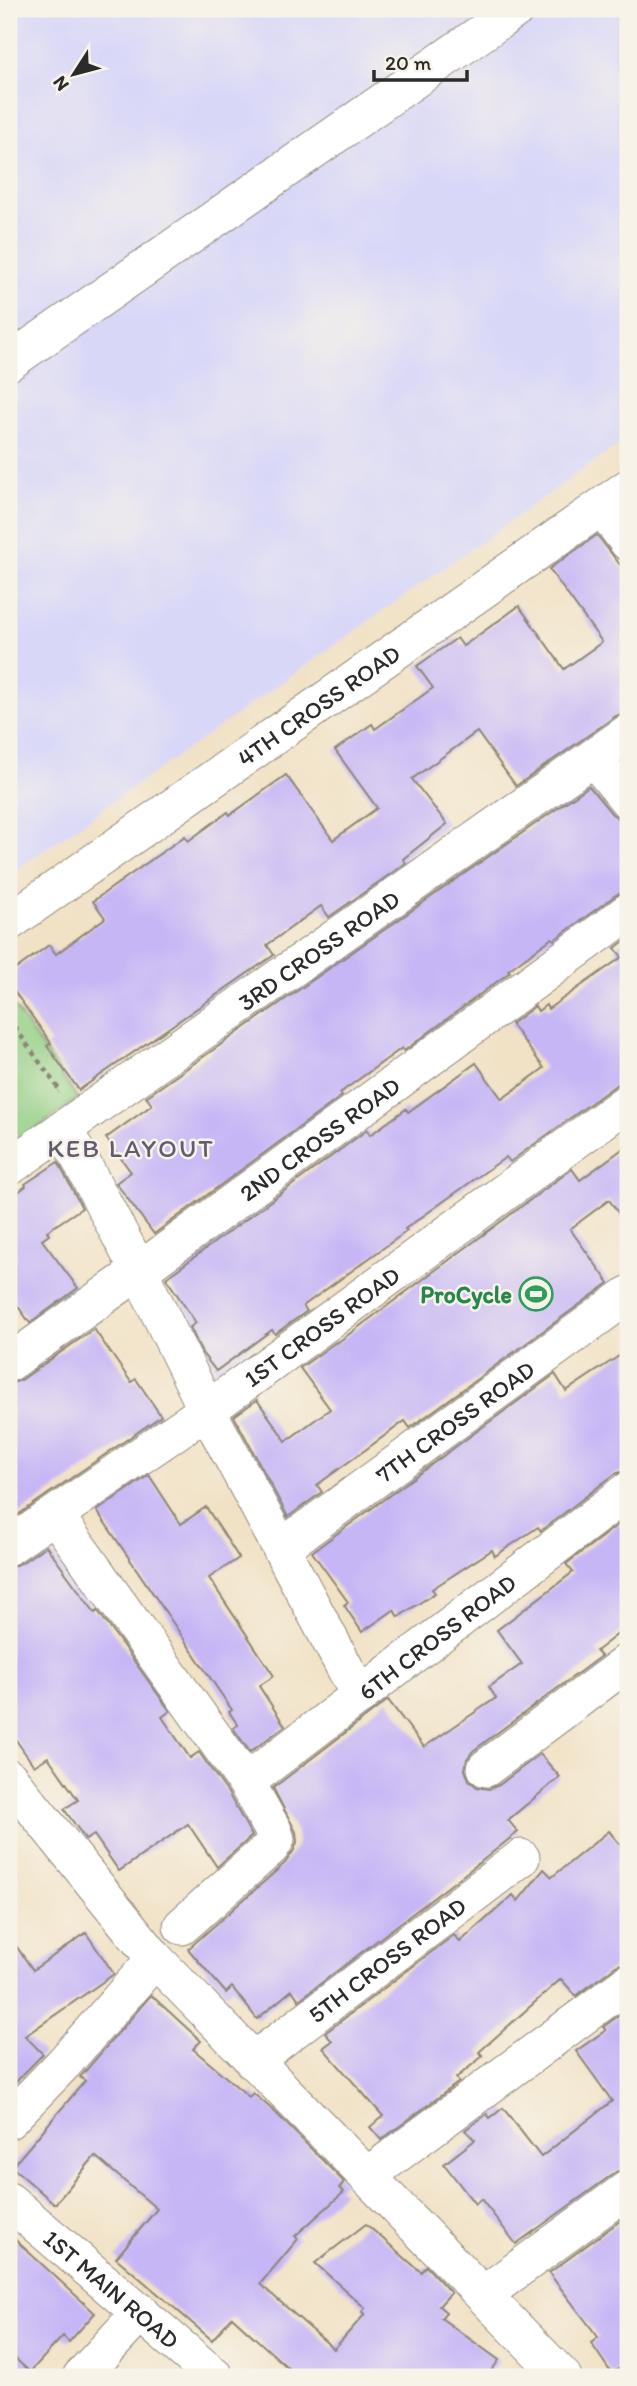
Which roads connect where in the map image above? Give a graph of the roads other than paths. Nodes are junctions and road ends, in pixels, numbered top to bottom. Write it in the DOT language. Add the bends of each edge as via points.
graph roads {
  1 [pos="516,9"];
  2 [pos="9,362"];
  3 [pos="615,498"];
  4 [pos="628,542"];
  5 [pos="628,733"];
  6 [pos="594,758"];
  7 [pos="628,800"];
  8 [pos="628,912"];
  9 [pos="9,922"];
  10 [pos="628,1102"];
  11 [pos="64,1129"];
  12 [pos="9,1167"];
  13 [pos="139,1271"];
  14 [pos="628,1295"];
  15 [pos="9,1363"];
  16 [pos="207,1409"];
  17 [pos="628,1491"];
  18 [pos="55,1514"];
  19 [pos="9,1546"];
  20 [pos="281,1548"];
  21 [pos="628,1662"];
  22 [pos="360,1696"];
  23 [pos="486,1768"];
  24 [pos="9,1778"];
  25 [pos="246,1782"];
  26 [pos="521,1858"];
  27 [pos="182,1926"];
  28 [pos="155,1959"];
  29 [pos="628,1983"];
  30 [pos="253,2061"];
  31 [pos="9,2120"];
  32 [pos="367,2176"];
  33 [pos="628,2189"];
  34 [pos="9,2201"];
  35 [pos="484,2294"];
  36 [pos="141,2312"];
  37 [pos="551,2372"];
  38 [pos="81,2377"];
  39 [pos="215,2377"];
  1 -- 2 [label="street"];
  3 -- 4 [label="street"];
  3 -- 9 [label="street, 4TH CROSS ROAD"];
  5 -- 6 [label="street, 3RD CROSS ROAD"];
  6 -- 7 [label="street"];
  6 -- 11 [label="street, 3RD CROSS ROAD"];
  8 -- 13 [label="street, 2ND CROSS ROAD"];
  10 -- 16 [label="street, 1ST CROSS ROAD"];
  11 -- 12 [label="street, 3RD CROSS ROAD"];
  11 -- 13 [label="street"];
  13 -- 15 [label="street, 2ND CROSS ROAD"];
  13 -- 16 [label="street"];
  14 -- 20 [label="street, 7TH CROSS ROAD"];
  16 -- 18 [label="street, 1ST CROSS ROAD"];
  16 -- 20 [label="street"];
  17 -- 22 [label="street, 6TH CROSS ROAD"];
  18 -- 19 [label="street, 1ST CROSS ROAD"];
  18 -- 25 [label="street"];
  20 -- 22 [label="street"];
  21 -- 23 [label="street"];
  22 -- 25 [label="street, 6TH CROSS ROAD"];
  24 -- 28 [label="street"];
  25 -- 27 [label="street" via="276,1839"];
  26 -- 30 [label="street, 5TH CROSS ROAD"];
  28 -- 30 [label="street"];
  28 -- 31 [label="street"];
  29 -- 32 [label="street"];
  30 -- 32 [label="street"];
  32 -- 35 [label="street"];
  33 -- 35 [label="street"];
  34 -- 36 [label="street, 1ST MAIN ROAD"];
  35 -- 37 [label="street"];
  36 -- 38 [label="street"];
  36 -- 39 [label="street, 1ST MAIN ROAD"];
}
